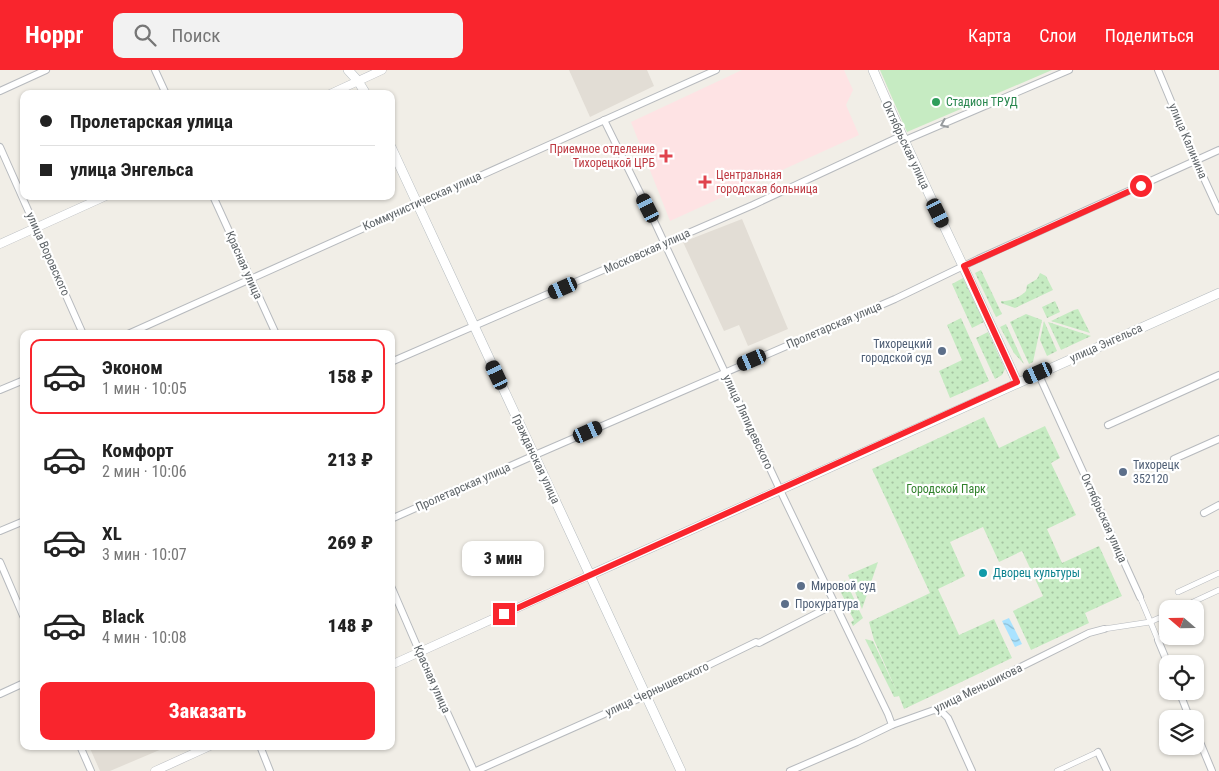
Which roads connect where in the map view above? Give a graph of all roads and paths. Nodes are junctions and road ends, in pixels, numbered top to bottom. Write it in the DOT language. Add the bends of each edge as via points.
graph roads {
  1 [pos="46,70"];
  2 [pos="155,70"];
  3 [pos="348,70"];
  4 [pos="382,70"];
  5 [pos="716,70"];
  6 [pos="873,70"];
  7 [pos="1069,70"];
  8 [pos="1158,70"];
  9 [pos="358,81"];
  10 [pos="164,90"];
  11 [pos="339,90"];
  12 [pos="364,90"];
  13 [pos="0,91"];
  14 [pos="604,120"];
  15 [pos="902,139"];
  16 [pos="0,147"];
  17 [pos="1219,150"];
  18 [pos="395,155"];
  19 [pos="1196,161"];
  20 [pos="20,191"];
  21 [pos="24,200"];
  22 [pos="97,200"];
  23 [pos="215,200"];
  24 [pos="418,203"];
  25 [pos="1219,210"];
  26 [pos="37,228"];
  27 [pos="664,243"];
  28 [pos="0,244"];
  29 [pos="964,266"];
  30 [pos="250,278"];
  31 [pos="1219,293"];
  32 [pos="475,327"];
  33 [pos="82,330"];
  34 [pos="137,330"];
  35 [pos="274,330"];
  36 [pos="395,360"];
  37 [pos="725,373"];
  38 [pos="1038,373"];
  39 [pos="1219,374"];
  40 [pos="20,382"];
  41 [pos="1017,382"];
  42 [pos="0,390"];
  43 [pos="1108,425"];
  44 [pos="1219,440"];
  45 [pos="535,455"];
  46 [pos="1174,459"];
  47 [pos="780,490"];
  48 [pos="1219,505"];
  49 [pos="1204,512"];
  50 [pos="395,518"];
  51 [pos="20,523"];
  52 [pos="0,531"];
  53 [pos="0,562"];
  54 [pos="1219,573"];
  55 [pos="590,575"];
  56 [pos="1219,590"];
  57 [pos="1178,592"];
  58 [pos="395,595"];
  59 [pos="1140,597"];
  60 [pos="1197,600"];
  61 [pos="836,604"];
  62 [pos="20,609"];
  63 [pos="1159,618"];
  64 [pos="1150,622"];
  65 [pos="1104,629"];
  66 [pos="1158,640"];
  67 [pos="420,653"];
  68 [pos="1164,655"];
  69 [pos="395,664"];
  70 [pos="20,685"];
  71 [pos="0,694"];
  72 [pos="647,696"];
  73 [pos="934,710"];
  74 [pos="892,725"];
  75 [pos="82,750"];
  76 [pos="201,750"];
  77 [pos="262,750"];
  78 [pos="1098,752"];
  79 [pos="1204,752"];
  80 [pos="91,771"];
  81 [pos="155,771"];
  82 [pos="270,771"];
  83 [pos="475,771"];
  84 [pos="680,771"];
  85 [pos="790,771"];
  86 [pos="972,771"];
  87 [pos="1057,771"];
  88 [pos="1106,771"];
  89 [pos="1212,771"];
  1 -- 13 [label="street"];
  2 -- 10 [label="street"];
  3 -- 9 [label="main road"];
  4 -- 9 [label="street"];
  5 -- 14 [label="street, Коммунистическая улица"];
  6 -- 15 [label="main road, Октябрьская улица"];
  7 -- 15 [label="street, Московская улица, one-way"];
  8 -- 19 [label="street, улица Калинина"];
  9 -- 11 [label="street"];
  9 -- 12 [label="main road"];
  14 -- 24 [label="street, Коммунистическая улица"];
  14 -- 27 [label="street, улица Ляпидевского"];
  15 -- 27 [label="street, Московская улица"];
  15 -- 29 [label="main road, Октябрьская улица"];
  16 -- 20 [label="street, улица Воровского"];
  17 -- 19 [label="street, Пролетарская улица"];
  18 -- 24 [label="main road, Гражданская улица"];
  19 -- 25 [label="street, улица Калинина"];
  19 -- 29 [label="street, Пролетарская улица"];
  21 -- 26 [label="street, улица Воровского"];
  22 -- 26 [label="street"];
  23 -- 30 [label="street, Красная улица"];
  24 -- 30 [label="street, Коммунистическая улица"];
  24 -- 32 [label="main road, Гражданская улица"];
  26 -- 28 [label="street"];
  26 -- 33 [label="street, улица Воровского"];
  27 -- 32 [label="street, Московская улица"];
  27 -- 37 [label="street, улица Ляпидевского"];
  29 -- 37 [label="street, Пролетарская улица"];
  29 -- 41 [label="main road, Октябрьская улица"];
  30 -- 34 [label="street, Коммунистическая улица"];
  30 -- 35 [label="street, Красная улица"];
  31 -- 38 [label="main road, улица Энгельса"];
  32 -- 36 [label="street, Московская улица"];
  32 -- 45 [label="main road, Гражданская улица"];
  37 -- 45 [label="street, Пролетарская улица"];
  37 -- 47 [label="street, улица Ляпидевского"];
  38 -- 41 [label="main road, улица Энгельса"];
  38 -- 59 [label="street, Октябрьская улица"];
  39 -- 43 [label="street"];
  40 -- 42 [label="street"];
  41 -- 47 [label="main road, улица Энгельса"];
  44 -- 46 [label="street"];
  45 -- 50 [label="street, Пролетарская улица"];
  45 -- 55 [label="main road, Гражданская улица"];
  47 -- 55 [label="main road, улица Энгельса"];
  47 -- 61 [label="street, улица Ляпидевского"];
  48 -- 49 [label="street"];
  51 -- 52 [label="street"];
  53 -- 62 [label="street"];
  54 -- 57 [label="street"];
  55 -- 67 [label="street, улица Энгельса"];
  55 -- 72 [label="main road, Гражданская улица"];
  56 -- 60 [label="street"];
  58 -- 67 [label="street, Красная улица"];
  59 -- 64 [label="street, Октябрьская улица"];
  61 -- 72 [label="street, улица Чернышевского"];
  61 -- 74 [label="street, улица Ляпидевского"];
  63 -- 64 [label="street, улица Меньшикова"];
  64 -- 65 [label="street, улица Меньшикова"];
  64 -- 66 [label="street, Октябрьская улица"];
  65 -- 73 [label="street, улица Меньшикова"];
  66 -- 68 [label="street, Октябрьская улица"];
  67 -- 69 [label="street, улица Энгельса"];
  67 -- 83 [label="street, Красная улица"];
  70 -- 71 [label="street"];
  72 -- 83 [label="street, улица Чернышевского"];
  72 -- 84 [label="main road, Гражданская улица"];
  73 -- 74 [label="street, улица Меньшикова"];
  73 -- 86 [label="street" via="948,718"];
  74 -- 85 [label="street, улица Меньшикова"];
  75 -- 80 [label="street"];
  76 -- 81 [label="street"];
  77 -- 82 [label="street"];
  78 -- 87 [label="street"];
  78 -- 88 [label="street"];
  79 -- 89 [label="street"];
}
